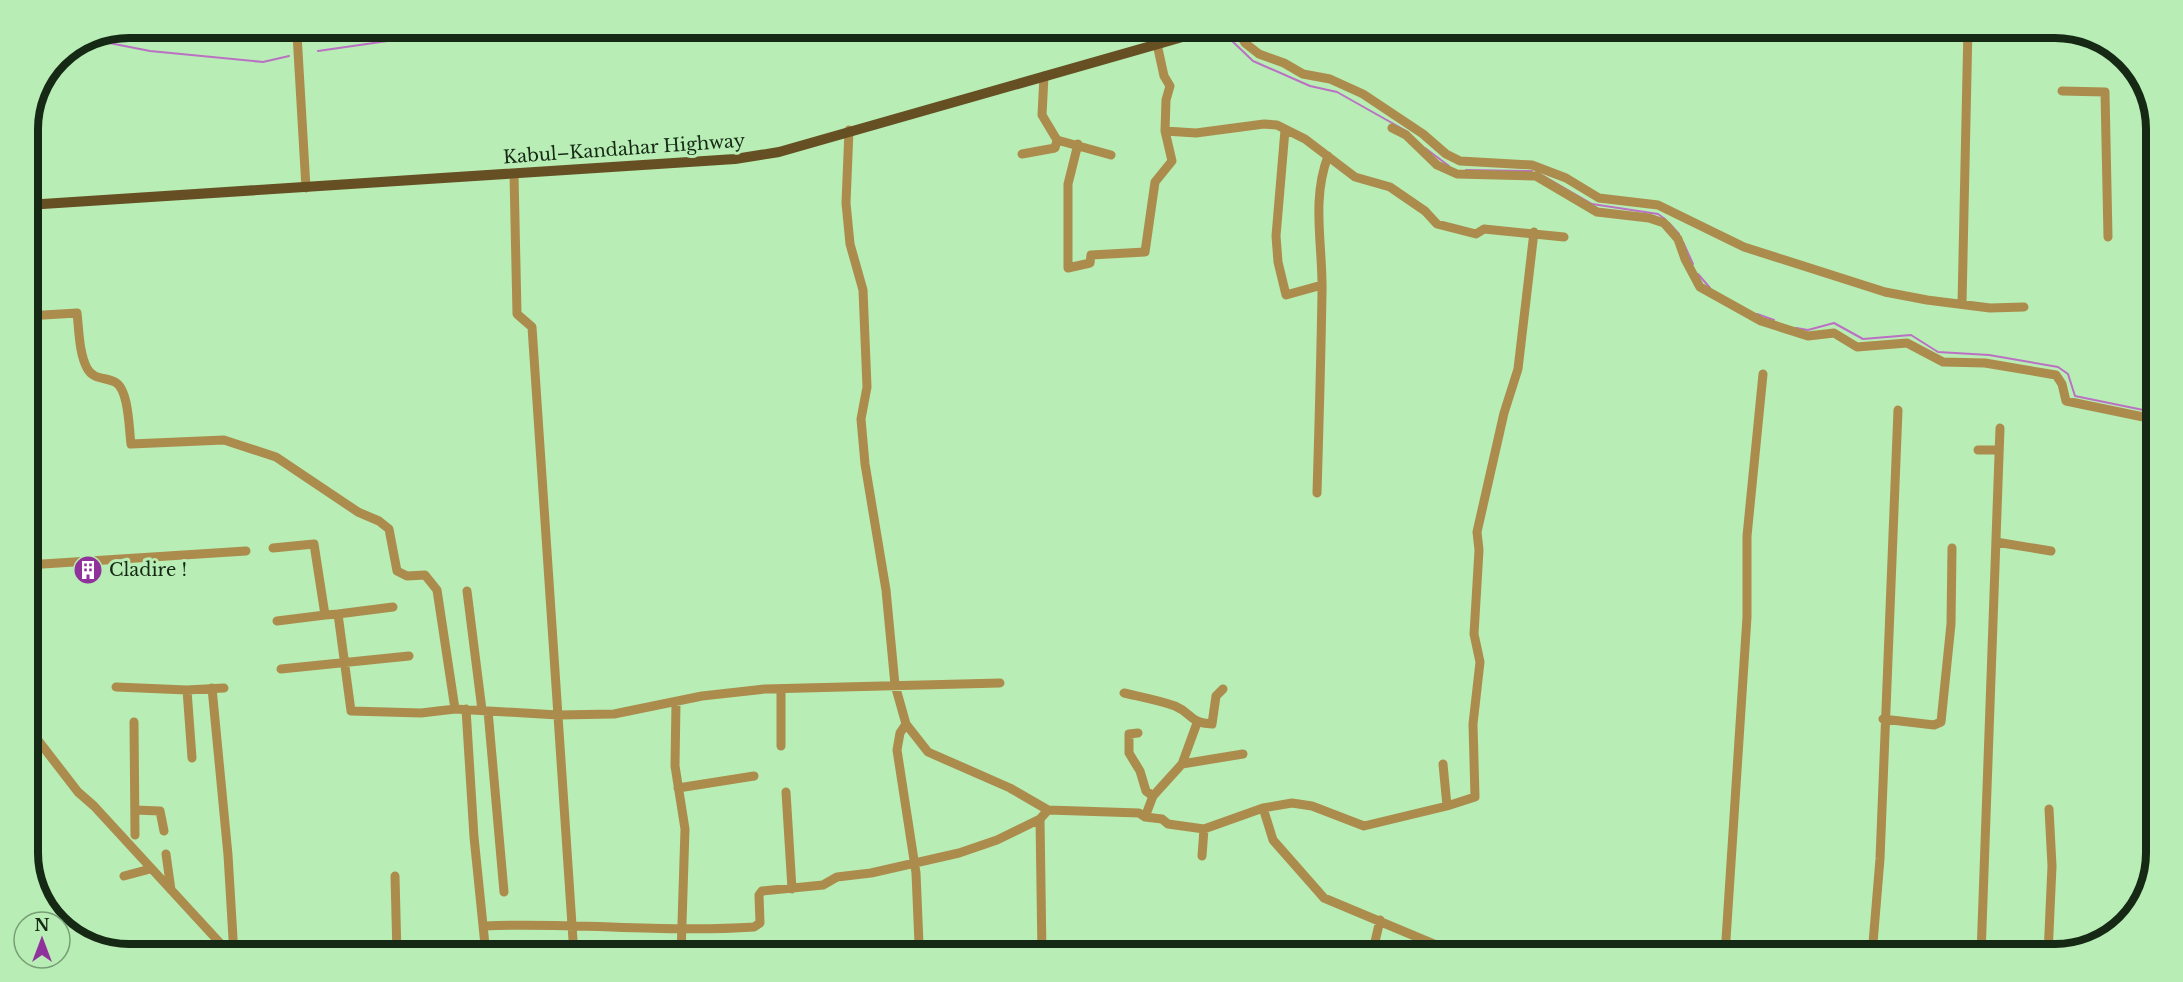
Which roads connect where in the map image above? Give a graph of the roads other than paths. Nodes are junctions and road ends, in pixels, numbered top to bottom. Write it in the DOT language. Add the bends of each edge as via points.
graph roads {
  1 [pos="297,38"];
  2 [pos="1178,38"];
  3 [pos="1242,38"];
  4 [pos="1968,38"];
  5 [pos="1157,44"];
  6 [pos="1044,76"];
  7 [pos="2062,91"];
  8 [pos="1392,128"];
  9 [pos="849,130"];
  10 [pos="1285,130"];
  11 [pos="1165,131"];
  12 [pos="1057,140"];
  13 [pos="1078,144"];
  14 [pos="1022,154"];
  15 [pos="1111,155"];
  16 [pos="1328,156"];
  17 [pos="1456,159"];
  18 [pos="1537,171"];
  19 [pos="514,174"];
  20 [pos="1455,174"];
  21 [pos="306,188"];
  22 [pos="38,204"];
  23 [pos="1534,232"];
  24 [pos="1564,237"];
  25 [pos="2108,237"];
  26 [pos="1322,285"];
  27 [pos="1962,304"];
  28 [pos="2024,307"];
  29 [pos="38,315"];
  30 [pos="1764,374"];
  31 [pos="1898,410"];
  32 [pos="2145,417"];
  33 [pos="2000,428"];
  34 [pos="1978,450"];
  35 [pos="2000,450"];
  36 [pos="1317,493"];
  37 [pos="1996,542"];
  38 [pos="273,548"];
  39 [pos="1952,548"];
  40 [pos="246,550"];
  41 [pos="2051,551"];
  42 [pos="38,564"];
  43 [pos="466,591"];
  44 [pos="393,607"];
  45 [pos="338,614"];
  46 [pos="325,615"];
  47 [pos="276,621"];
  48 [pos="410,656"];
  49 [pos="344,663"];
  50 [pos="281,669"];
  51 [pos="1000,683"];
  52 [pos="894,685"];
  53 [pos="116,687"];
  54 [pos="212,688"];
  55 [pos="224,688"];
  56 [pos="1223,688"];
  57 [pos="781,689"];
  58 [pos="187,690"];
  59 [pos="1124,693"];
  60 [pos="676,702"];
  61 [pos="455,709"];
  62 [pos="466,709"];
  63 [pos="485,710"];
  64 [pos="558,715"];
  65 [pos="1883,719"];
  66 [pos="134,722"];
  67 [pos="1197,723"];
  68 [pos="906,724"];
  69 [pos="1138,733"];
  70 [pos="38,740"];
  71 [pos="781,746"];
  72 [pos="1243,754"];
  73 [pos="192,758"];
  74 [pos="1182,764"];
  75 [pos="1443,764"];
  76 [pos="753,776"];
  77 [pos="678,788"];
  78 [pos="786,792"];
  79 [pos="1153,796"];
  80 [pos="1447,806"];
  81 [pos="1263,808"];
  82 [pos="2049,809"];
  83 [pos="135,810"];
  84 [pos="1048,810"];
  85 [pos="1145,817"];
  86 [pos="1040,819"];
  87 [pos="1204,829"];
  88 [pos="164,831"];
  89 [pos="135,835"];
  90 [pos="166,854"];
  91 [pos="1202,856"];
  92 [pos="913,864"];
  93 [pos="150,869"];
  94 [pos="124,876"];
  95 [pos="395,876"];
  96 [pos="792,889"];
  97 [pos="171,890"];
  98 [pos="504,892"];
  99 [pos="1380,920"];
  100 [pos="571,924"];
  101 [pos="485,926"];
  102 [pos="684,931"];
  103 [pos="222,944"];
  104 [pos="232,944"];
  105 [pos="397,944"];
  106 [pos="486,944"];
  107 [pos="572,944"];
  108 [pos="682,944"];
  109 [pos="919,944"];
  110 [pos="1042,944"];
  111 [pos="1375,944"];
  112 [pos="1435,944"];
  113 [pos="1726,944"];
  114 [pos="1873,944"];
  115 [pos="1980,944"];
  116 [pos="2048,944"];
  1 -- 21 [label="street"];
  2 -- 5 [label="main road, Kabul–Kandahar Highway"];
  3 -- 17 [label="street" via="1259,54 1303,74 1330,79 1364,94"];
  4 -- 27 [label="street"];
  5 -- 6 [label="main road, Kabul–Kandahar Highway"];
  5 -- 11 [label="street" via="1170,86"];
  6 -- 9 [label="main road, Kabul–Kandahar Highway"];
  6 -- 12 [label="street" via="1042,115"];
  7 -- 25 [label="street" via="2105,92"];
  8 -- 20 [label="street" via="1406,135 1437,165"];
  9 -- 19 [label="main road, Kabul–Kandahar Highway" via="779,152 735,159"];
  9 -- 52 [label="street" via="846,202 850,244 863,291 867,387 861,419 886,590"];
  10 -- 11 [label="street" via="1264,124 1196,132"];
  10 -- 16 [label="street"];
  10 -- 26 [label="street" via="1284,167 1278,194 1278,262 1286,295"];
  11 -- 13 [label="street" via="1172,161 1155,182 1145,252 1091,255 1090,262 1068,268 1068,184"];
  12 -- 13 [label="street"];
  12 -- 14 [label="street" via="1054,148"];
  13 -- 15 [label="street"];
  16 -- 23 [label="street" via="1355,177 1390,187 1437,224 1476,234 1484,229"];
  16 -- 26 [label="street" via="1320,177 1317,212"];
  17 -- 18 [label="street"];
  17 -- 20 [label="street"];
  18 -- 20 [label="street"];
  18 -- 27 [label="street" via="1566,178 1599,198 1658,205 1734,242 1885,292"];
  18 -- 32 [label="street" via="1597,212 1664,223 1678,239 1700,287 1761,321 1808,336 1834,333 1857,347 1907,343 1943,362 1985,363 2056,375 2066,401"];
  19 -- 21 [label="main road, Kabul–Kandahar Highway"];
  19 -- 64 [label="street" via="517,314 532,327"];
  21 -- 22 [label="main road, Kabul–Kandahar Highway"];
  23 -- 24 [label="street"];
  23 -- 80 [label="street" via="1518,369 1477,532 1474,634 1480,662 1473,724 1476,794"];
  26 -- 36 [label="street"];
  27 -- 28 [label="street"];
  29 -- 61 [label="street" via="77,313 87,370 115,382 121,389 131,444 207,439 242,445 276,457 389,529 397,571 407,576 425,575 437,590"];
  30 -- 113 [label="street" via="1747,536 1747,617"];
  31 -- 65 [label="street"];
  33 -- 35 [label="street"];
  34 -- 35 [label="street"];
  35 -- 37 [label="street"];
  37 -- 41 [label="street"];
  37 -- 115 [label="street"];
  38 -- 46 [label="street" via="314,544"];
  39 -- 65 [label="street" via="1951,624 1941,722 1934,725"];
  40 -- 42 [label="street"];
  43 -- 63 [label="street"];
  44 -- 45 [label="street"];
  45 -- 46 [label="street"];
  45 -- 49 [label="street"];
  46 -- 47 [label="street"];
  48 -- 49 [label="street"];
  49 -- 50 [label="street"];
  49 -- 61 [label="street" via="351,711 421,713"];
  51 -- 52 [label="street"];
  52 -- 57 [label="street"];
  52 -- 68 [label="street"];
  53 -- 58 [label="street"];
  54 -- 55 [label="street"];
  54 -- 58 [label="street"];
  54 -- 104 [label="street" via="228,855"];
  56 -- 67 [label="street" via="1216,696 1212,724"];
  57 -- 60 [label="street"];
  57 -- 71 [label="street"];
  58 -- 73 [label="street"];
  59 -- 67 [label="street" via="1178,708"];
  60 -- 64 [label="street" via="614,714"];
  60 -- 77 [label="street"];
  61 -- 62 [label="street"];
  62 -- 63 [label="street"];
  62 -- 101 [label="street" via="474,837"];
  63 -- 64 [label="street"];
  63 -- 98 [label="street"];
  64 -- 100 [label="street"];
  65 -- 114 [label="street" via="1880,859"];
  66 -- 83 [label="street"];
  67 -- 74 [label="street"];
  68 -- 84 [label="street" via="928,752 1000,783"];
  68 -- 92 [label="street" via="897,750"];
  69 -- 79 [label="street" via="1129,734 1129,753 1146,791"];
  70 -- 93 [label="street" via="78,792"];
  72 -- 74 [label="street"];
  74 -- 79 [label="street"];
  75 -- 80 [label="street"];
  76 -- 77 [label="street"];
  77 -- 102 [label="street" via="686,829"];
  78 -- 96 [label="street"];
  79 -- 85 [label="street"];
  80 -- 81 [label="street" via="1364,826 1312,806 1292,803"];
  81 -- 87 [label="street"];
  81 -- 99 [label="street" via="1273,840 1324,898"];
  82 -- 116 [label="street" via="2052,866"];
  83 -- 88 [label="street" via="160,811"];
  83 -- 89 [label="street"];
  84 -- 85 [label="street" via="1138,813"];
  84 -- 86 [label="street"];
  85 -- 87 [label="street"];
  86 -- 92 [label="street" via="997,840"];
  86 -- 110 [label="street"];
  87 -- 91 [label="street"];
  90 -- 97 [label="street"];
  92 -- 96 [label="street"];
  92 -- 109 [label="street"];
  93 -- 94 [label="street"];
  93 -- 97 [label="street"];
  95 -- 105 [label="street"];
  96 -- 102 [label="street" via="760,892 758,926"];
  97 -- 103 [label="street"];
  99 -- 111 [label="street"];
  99 -- 112 [label="street"];
  100 -- 101 [label="street"];
  100 -- 102 [label="street"];
  100 -- 107 [label="street"];
  101 -- 106 [label="street"];
  102 -- 108 [label="street"];
}
